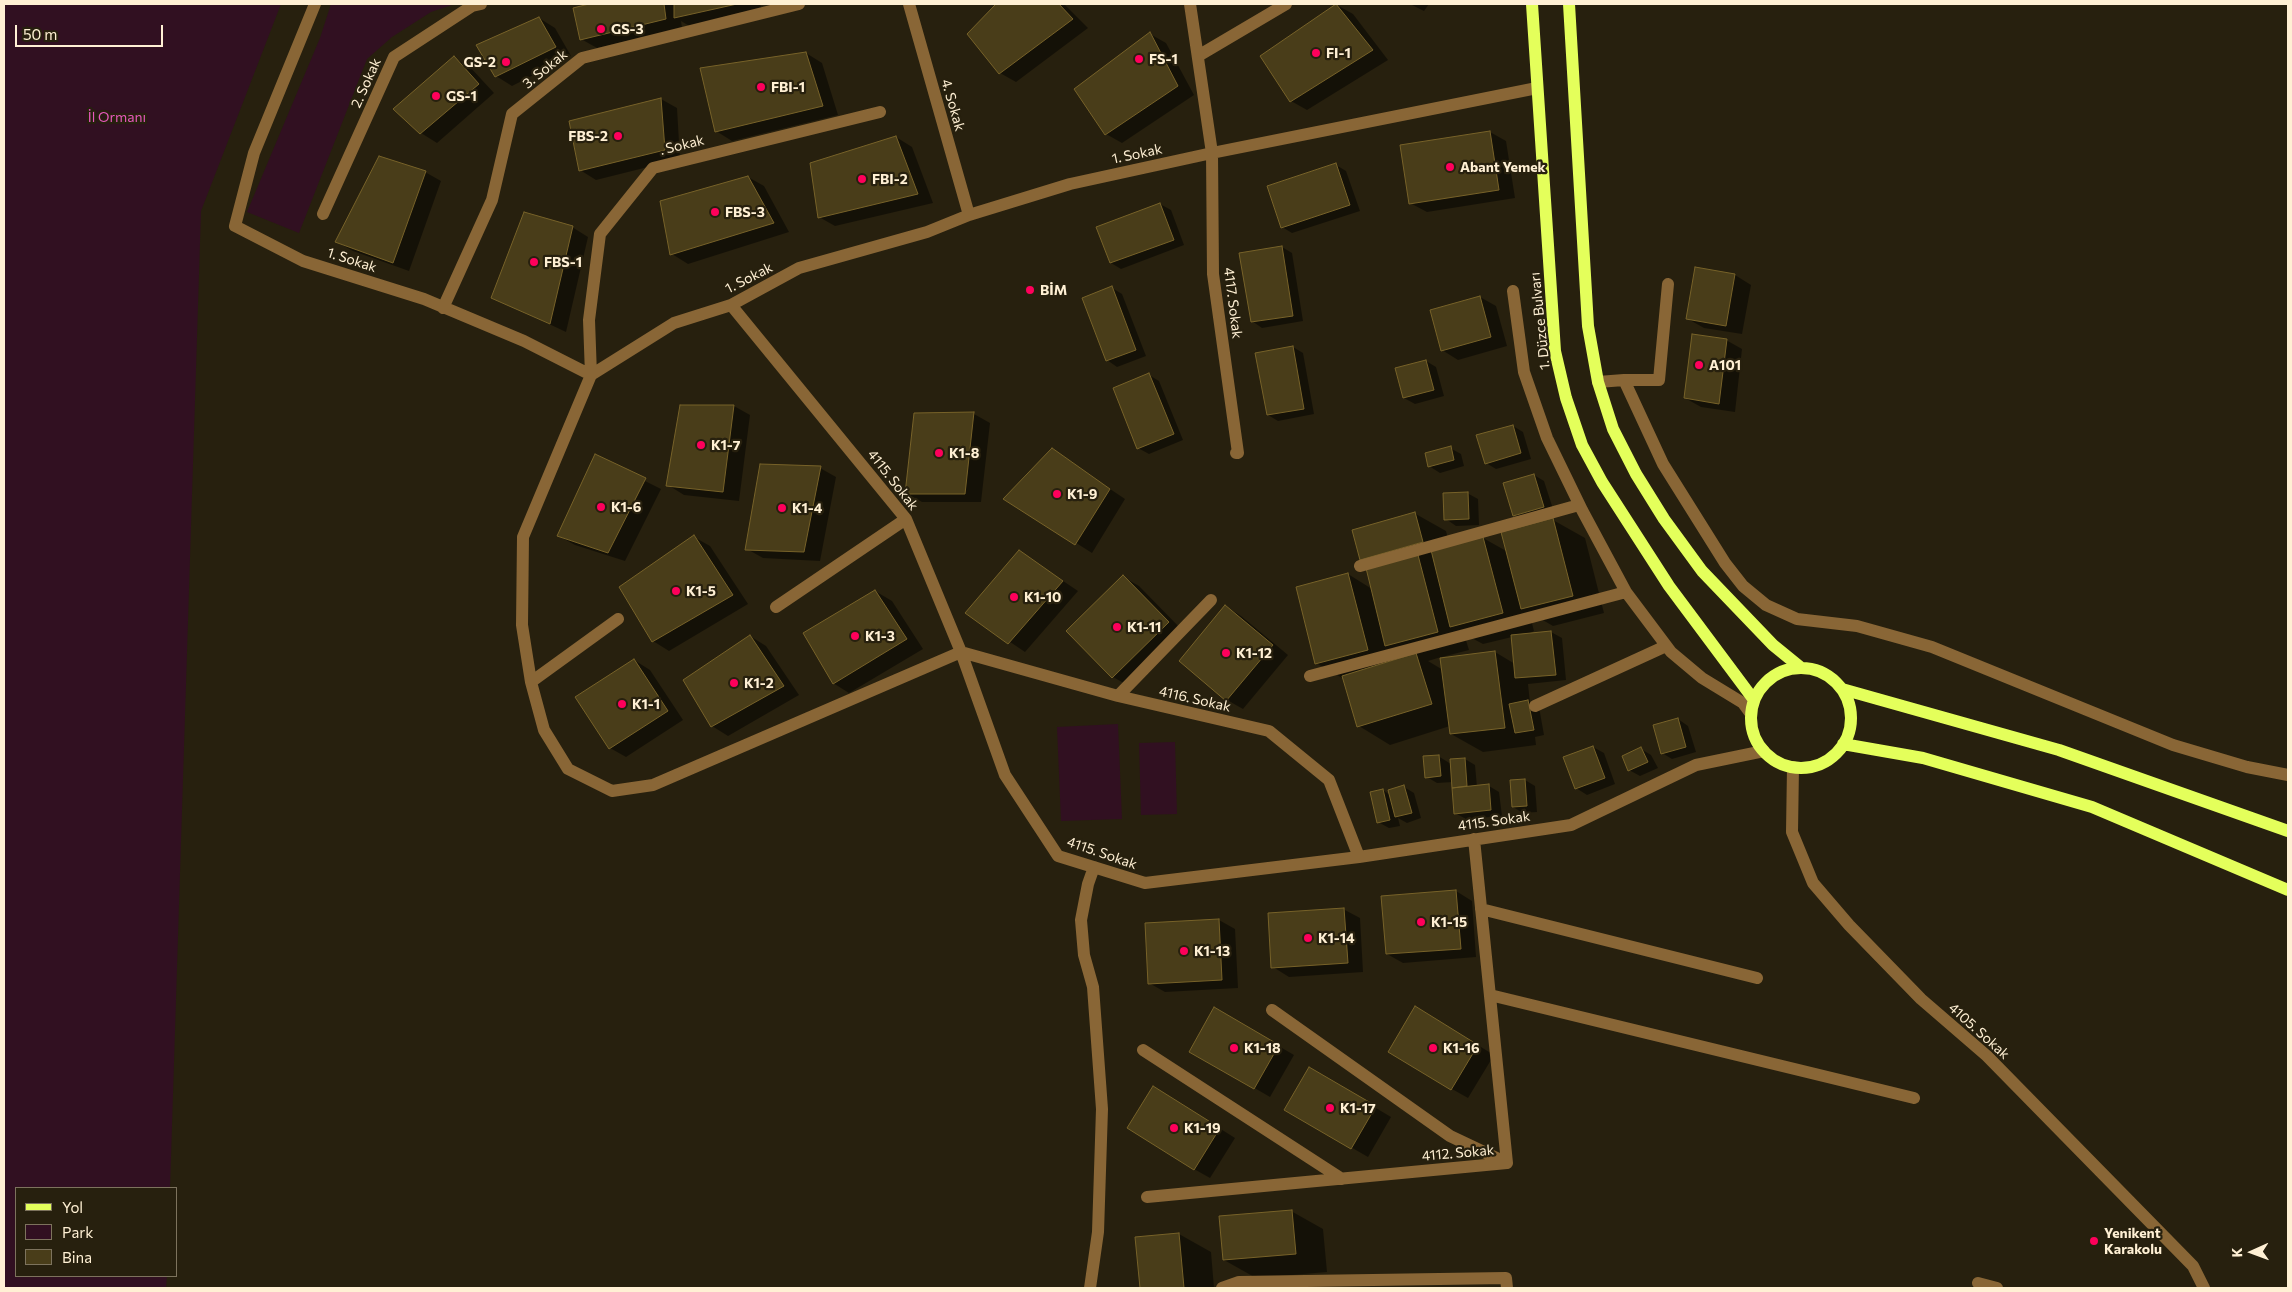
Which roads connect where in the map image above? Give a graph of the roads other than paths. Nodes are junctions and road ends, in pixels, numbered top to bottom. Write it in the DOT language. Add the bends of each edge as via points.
graph roads {
  1 [pos="315,4"];
  2 [pos="481,4"];
  3 [pos="799,4"];
  4 [pos="909,4"];
  5 [pos="1190,4"];
  6 [pos="1286,4"];
  7 [pos="1532,4"];
  8 [pos="1569,4"];
  9 [pos="1198,56"];
  10 [pos="1537,88"];
  11 [pos="880,112"];
  12 [pos="1212,153"];
  13 [pos="322,214"];
  14 [pos="969,215"];
  15 [pos="1668,284"];
  16 [pos="1513,291"];
  17 [pos="731,304"];
  18 [pos="444,308"];
  19 [pos="591,375"];
  20 [pos="1624,380"];
  21 [pos="1598,382"];
  22 [pos="1236,453"];
  23 [pos="1579,505"];
  24 [pos="906,519"];
  25 [pos="1360,566"];
  26 [pos="1626,592"];
  27 [pos="1212,600"];
  28 [pos="776,607"];
  29 [pos="618,620"];
  30 [pos="1666,646"];
  31 [pos="961,652"];
  32 [pos="1800,667"];
  33 [pos="1310,676"];
  34 [pos="531,682"];
  35 [pos="1842,689"];
  36 [pos="1118,696"];
  37 [pos="1754,700"];
  38 [pos="1535,706"];
  39 [pos="1751,714"];
  40 [pos="1843,744"];
  41 [pos="1764,751"];
  42 [pos="1793,767"];
  43 [pos="2288,775"];
  44 [pos="2288,831"];
  45 [pos="1474,839"];
  46 [pos="1359,857"];
  47 [pos="1094,867"];
  48 [pos="2288,890"];
  49 [pos="1481,909"];
  50 [pos="1757,978"];
  51 [pos="1490,995"];
  52 [pos="1272,1010"];
  53 [pos="1143,1050"];
  54 [pos="1914,1098"];
  55 [pos="1507,1163"];
  56 [pos="1342,1179"];
  57 [pos="1147,1197"];
  58 [pos="1978,1283"];
  59 [pos="1090,1288"];
  60 [pos="1222,1288"];
  61 [pos="1507,1288"];
  62 [pos="1997,1288"];
  63 [pos="2204,1288"];
  1 -- 18 [label="street, 1. Sokak" via="254,153 235,226 303,260"];
  2 -- 13 [label="street, 2. Sokak" via="472,6 394,57"];
  3 -- 18 [label="street, 3. Sokak" via="582,58 512,114 492,200"];
  4 -- 14 [label="street, 4. Sokak"];
  5 -- 9 [label="street, 4117. Sokak"];
  6 -- 9 [label="street"];
  7 -- 10 [label="main road, 1. Düzce Bulvarı"];
  8 -- 21 [label="main road" via="1588,326"];
  9 -- 12 [label="street, 4117. Sokak"];
  10 -- 12 [label="street, 1. Sokak"];
  10 -- 37 [label="main road, 1. Düzce Bulvarı" via="1555,351 1582,445 1669,586"];
  11 -- 19 [label="street, . Sokak" via="653,168 600,234 589,320"];
  12 -- 14 [label="street, 1. Sokak" via="1070,184"];
  12 -- 22 [label="street, 4117. Sokak" via="1213,274"];
  14 -- 17 [label="street, 1. Sokak" via="927,232 799,268"];
  15 -- 20 [label="street" via="1659,380"];
  16 -- 23 [label="street" via="1524,372 1547,438"];
  17 -- 19 [label="street, 1. Sokak" via="674,323"];
  17 -- 24 [label="street, 4115. Sokak"];
  18 -- 19 [label="street, 1. Sokak" via="524,341"];
  19 -- 34 [label="street" via="523,537 522,625"];
  20 -- 21 [label="street"];
  20 -- 43 [label="street" via="1663,464 1714,546 1743,586 1766,605 1797,619 1857,626 1932,647 2173,745 2247,767"];
  21 -- 32 [label="main road" via="1612,429 1664,519 1702,571 1773,645"];
  23 -- 25 [label="street"];
  23 -- 26 [label="street"];
  24 -- 28 [label="street"];
  24 -- 31 [label="street, 4115. Sokak"];
  26 -- 30 [label="street"];
  26 -- 33 [label="street"];
  27 -- 36 [label="street"];
  29 -- 34 [label="street"];
  30 -- 38 [label="street"];
  30 -- 39 [label="street" via="1702,678 1743,703"];
  31 -- 34 [label="street" via="652,786 612,791 568,769 544,730"];
  31 -- 36 [label="street, 4116. Sokak"];
  31 -- 47 [label="street, 4115. Sokak" via="1005,775 1058,856"];
  32 -- 35 [label="main road" via="1830,676"];
  32 -- 37 [label="main road" via="1771,677"];
  35 -- 40 [label="main road" via="1849,703 1851,720"];
  35 -- 44 [label="main road" via="2059,750"];
  36 -- 46 [label="street, 4116. Sokak" via="1269,731 1329,780"];
  37 -- 39 [label="main road"];
  39 -- 41 [label="main road" via="1756,740"];
  40 -- 42 [label="main road" via="1826,761 1810,767"];
  40 -- 48 [label="main road" via="1923,758 2092,807"];
  41 -- 42 [label="main road" via="1777,762"];
  41 -- 45 [label="street, 4115. Sokak" via="1696,765 1571,825"];
  42 -- 63 [label="street, 4105. Sokak" via="1792,832 1813,883 1921,1000 1987,1056 2193,1266"];
  45 -- 46 [label="street, 4115. Sokak"];
  45 -- 49 [label="street, 4112. Sokak"];
  46 -- 47 [label="street, 4115. Sokak" via="1145,883"];
  47 -- 59 [label="street" via="1081,920 1084,955 1093,987 1102,1109 1098,1232"];
  49 -- 50 [label="street"];
  49 -- 51 [label="street, 4112. Sokak"];
  51 -- 54 [label="street"];
  51 -- 55 [label="street, 4112. Sokak"];
  52 -- 55 [label="street" via="1450,1136"];
  53 -- 56 [label="street"];
  55 -- 56 [label="street, 4112. Sokak"];
  56 -- 57 [label="street, 4112. Sokak"];
  58 -- 62 [label="street"];
  60 -- 61 [label="street" via="1239,1282 1506,1278"];
}
